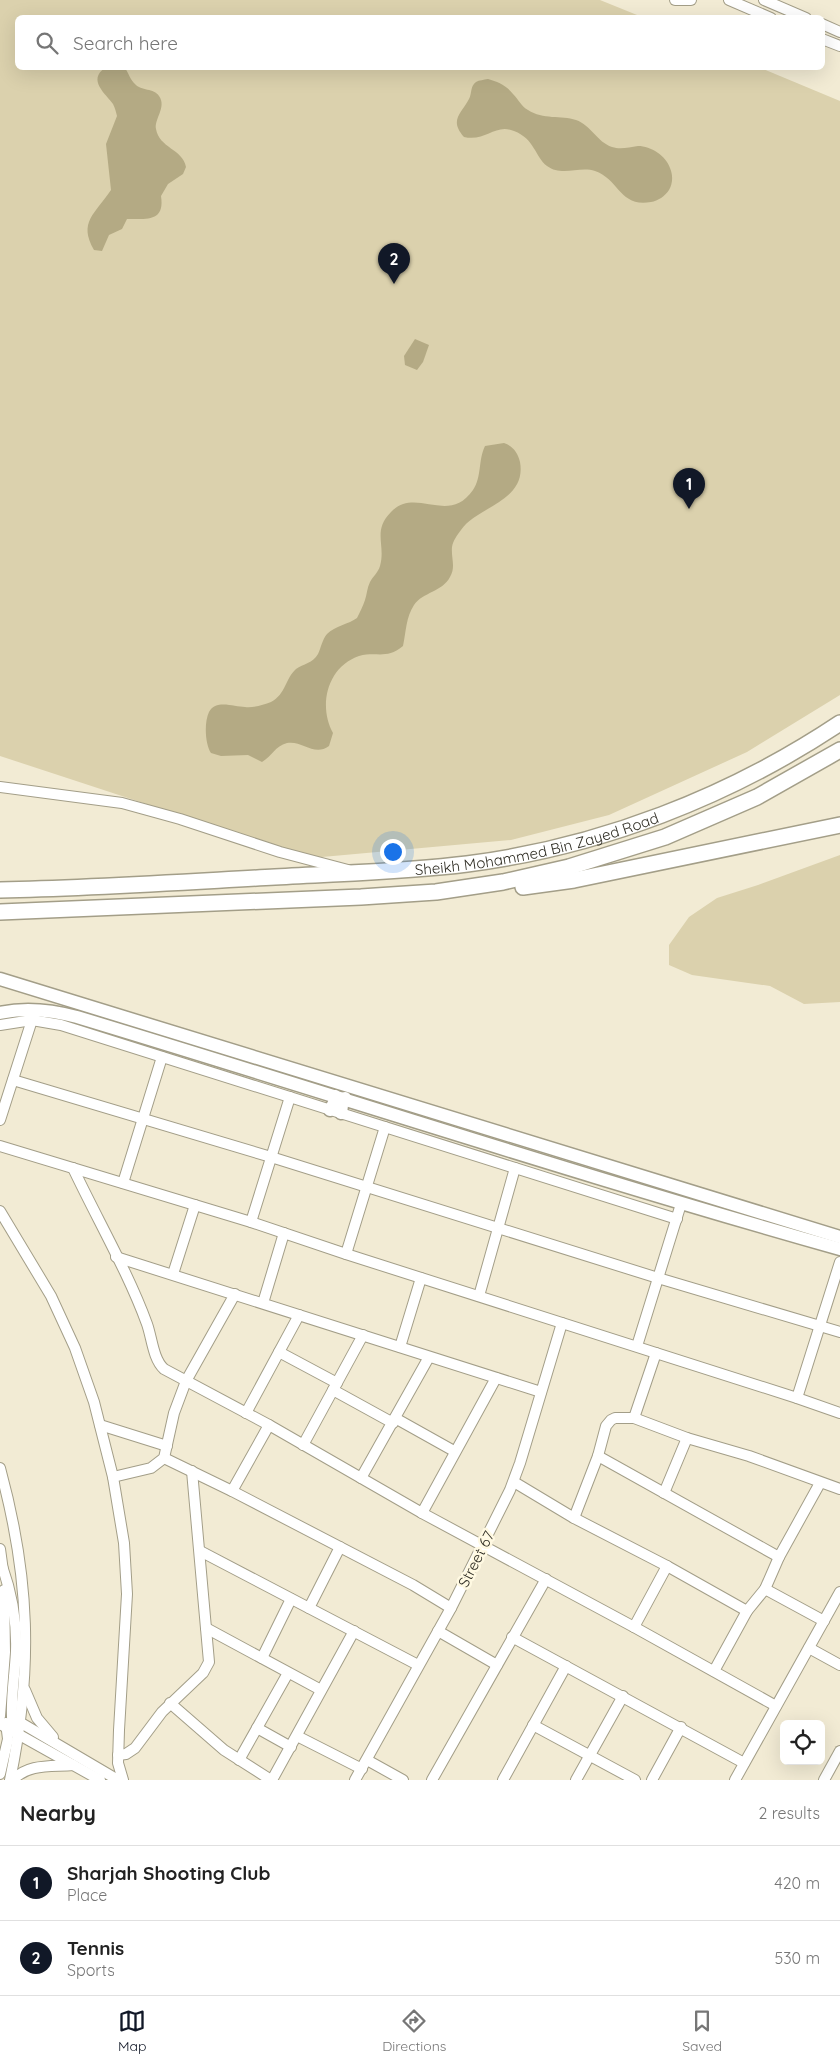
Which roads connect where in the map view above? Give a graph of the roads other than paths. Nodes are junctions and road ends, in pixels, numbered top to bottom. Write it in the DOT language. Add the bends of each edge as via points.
graph roads {
  1 [pos="675,0"];
  2 [pos="690,0"];
  3 [pos="729,0"];
  4 [pos="764,0"];
  5 [pos="764,15"];
  6 [pos="799,15"];
  7 [pos="825,25"];
  8 [pos="840,32"];
  9 [pos="825,40"];
  10 [pos="840,46"];
  11 [pos="840,723"];
  12 [pos="840,750"];
  13 [pos="0,787"];
  14 [pos="840,825"];
  15 [pos="358,872"];
  16 [pos="0,890"];
  17 [pos="436,892"];
  18 [pos="0,912"];
  19 [pos="0,978"];
  20 [pos="0,1017"];
  21 [pos="32,1020"];
  22 [pos="162,1057"];
  23 [pos="13,1080"];
  24 [pos="290,1097"];
  25 [pos="340,1097"];
  26 [pos="336,1112"];
  27 [pos="143,1119"];
  28 [pos="0,1120"];
  29 [pos="385,1127"];
  30 [pos="1,1149"];
  31 [pos="271,1157"];
  32 [pos="73,1168"];
  33 [pos="515,1168"];
  34 [pos="123,1183"];
  35 [pos="366,1187"];
  36 [pos="681,1204"];
  37 [pos="195,1205"];
  38 [pos="0,1211"];
  39 [pos="676,1219"];
  40 [pos="250,1222"];
  41 [pos="497,1228"];
  42 [pos="284,1232"];
  43 [pos="840,1237"];
  44 [pos="840,1249"];
  45 [pos="346,1254"];
  46 [pos="116,1257"];
  47 [pos="840,1262"];
  48 [pos="173,1274"];
  49 [pos="421,1278"];
  50 [pos="658,1278"];
  51 [pos="235,1294"];
  52 [pos="479,1296"];
  53 [pos="263,1303"];
  54 [pos="299,1315"];
  55 [pos="562,1322"];
  56 [pos="820,1326"];
  57 [pos="840,1332"];
  58 [pos="364,1335"];
  59 [pos="637,1346"];
  60 [pos="400,1347"];
  61 [pos="279,1352"];
  62 [pos="656,1353"];
  63 [pos="430,1357"];
  64 [pos="496,1378"];
  65 [pos="186,1381"];
  66 [pos="335,1386"];
  67 [pos="541,1392"];
  68 [pos="797,1398"];
  69 [pos="246,1413"];
  70 [pos="840,1413"];
  71 [pos="634,1418"];
  72 [pos="394,1420"];
  73 [pos="100,1425"];
  74 [pos="269,1425"];
  75 [pos="687,1438"];
  76 [pos="303,1444"];
  77 [pos="167,1446"];
  78 [pos="454,1451"];
  79 [pos="598,1456"];
  80 [pos="164,1458"];
  81 [pos="0,1468"];
  82 [pos="192,1471"];
  83 [pos="113,1477"];
  84 [pos="361,1478"];
  85 [pos="514,1482"];
  86 [pos="820,1483"];
  87 [pos="840,1490"];
  88 [pos="232,1491"];
  89 [pos="664,1493"];
  90 [pos="422,1513"];
  91 [pos="574,1518"];
  92 [pos="484,1546"];
  93 [pos="340,1547"];
  94 [pos="0,1549"];
  95 [pos="200,1551"];
  96 [pos="779,1557"];
  97 [pos="2,1566"];
  98 [pos="667,1566"];
  99 [pos="546,1579"];
  100 [pos="765,1589"];
  101 [pos="840,1592"];
  102 [pos="291,1599"];
  103 [pos="309,1608"];
  104 [pos="451,1608"];
  105 [pos="747,1611"];
  106 [pos="824,1621"];
  107 [pos="634,1627"];
  108 [pos="206,1628"];
  109 [pos="354,1631"];
  110 [pos="438,1631"];
  111 [pos="512,1637"];
  112 [pos="808,1648"];
  113 [pos="6,1652"];
  114 [pos="262,1658"];
  115 [pos="0,1664"];
  116 [pos="418,1664"];
  117 [pos="497,1665"];
  118 [pos="840,1665"];
  119 [pos="566,1666"];
  120 [pos="714,1671"];
  121 [pos="288,1673"];
  122 [pos="24,1688"];
  123 [pos="321,1690"];
  124 [pos="623,1696"];
  125 [pos="170,1703"];
  126 [pos="776,1706"];
  127 [pos="0,1712"];
  128 [pos="16,1720"];
  129 [pos="533,1725"];
  130 [pos="4,1726"];
  131 [pos="681,1727"];
  132 [pos="257,1728"];
  133 [pos="19,1735"];
  134 [pos="297,1736"];
  135 [pos="291,1746"];
  136 [pos="66,1750"];
  137 [pos="840,1751"];
  138 [pos="589,1755"];
  139 [pos="118,1756"];
  140 [pos="239,1760"];
  141 [pos="744,1764"];
  142 [pos="74,1765"];
  143 [pos="364,1765"];
  144 [pos="99,1769"];
  145 [pos="0,1774"];
  146 [pos="15,1779"];
  147 [pos="100,1780"];
  148 [pos="118,1780"];
  149 [pos="123,1780"];
  150 [pos="271,1780"];
  151 [pos="355,1780"];
  152 [pos="403,1780"];
  153 [pos="432,1780"];
  154 [pos="503,1780"];
  155 [pos="576,1780"];
  156 [pos="635,1780"];
  157 [pos="652,1780"];
  158 [pos="735,1780"];
  159 [pos="824,1780"];
  1 -- 2 [label="street"];
  3 -- 5 [label="street"];
  4 -- 6 [label="street"];
  7 -- 8 [label="street"];
  9 -- 10 [label="street"];
  11 -- 15 [label="highway, Sheikh Mohammed Bin Zayed Road" via="733,784 670,812 604,834 537,852 478,862"];
  12 -- 17 [label="highway, Sheikh Mohammed Bin Zayed Road" via="757,797 665,838 560,869"];
  13 -- 15 [label="street" via="122,803 280,852"];
  14 -- 17 [label="highway" via="574,880"];
  15 -- 16 [label="highway, Sheikh Mohammed Bin Zayed Road"];
  17 -- 18 [label="highway, Sheikh Mohammed Bin Zayed Road"];
  19 -- 43 [label="main road"];
  20 -- 21 [label="street"];
  20 -- 25 [label="main road" via="35,1009 67,1014"];
  21 -- 22 [label="street" via="61,1025"];
  21 -- 23 [label="street"];
  22 -- 24 [label="street"];
  22 -- 27 [label="street"];
  23 -- 27 [label="street"];
  23 -- 28 [label="street"];
  24 -- 26 [label="street"];
  24 -- 31 [label="street"];
  25 -- 26 [label="main road" via="334,1103"];
  25 -- 36 [label="main road"];
  26 -- 29 [label="street"];
  27 -- 31 [label="street"];
  27 -- 34 [label="street"];
  29 -- 33 [label="street"];
  29 -- 35 [label="street"];
  30 -- 32 [label="street"];
  31 -- 35 [label="street"];
  31 -- 40 [label="street"];
  32 -- 34 [label="street"];
  32 -- 46 [label="street"];
  33 -- 39 [label="street"];
  33 -- 41 [label="street"];
  34 -- 37 [label="street"];
  35 -- 41 [label="street"];
  35 -- 45 [label="street"];
  36 -- 39 [label="street"];
  36 -- 44 [label="main road"];
  37 -- 40 [label="street"];
  37 -- 48 [label="street"];
  38 -- 73 [label="street" via="64,1322"];
  39 -- 50 [label="street"];
  40 -- 42 [label="street"];
  41 -- 50 [label="street"];
  41 -- 52 [label="street"];
  42 -- 45 [label="street"];
  42 -- 53 [label="street"];
  45 -- 49 [label="street"];
  46 -- 48 [label="street"];
  46 -- 65 [label="street" via="144,1316 160,1366"];
  47 -- 56 [label="street"];
  48 -- 51 [label="street"];
  49 -- 52 [label="street"];
  49 -- 60 [label="street"];
  50 -- 56 [label="street"];
  50 -- 59 [label="street"];
  51 -- 53 [label="street"];
  51 -- 65 [label="street"];
  52 -- 55 [label="street"];
  53 -- 54 [label="street"];
  54 -- 58 [label="street"];
  54 -- 61 [label="street"];
  55 -- 59 [label="street"];
  55 -- 67 [label="street, Street 67"];
  56 -- 57 [label="street"];
  56 -- 68 [label="street"];
  58 -- 60 [label="street"];
  58 -- 66 [label="street"];
  59 -- 62 [label="street"];
  60 -- 63 [label="street"];
  61 -- 66 [label="street"];
  61 -- 69 [label="street"];
  62 -- 68 [label="street"];
  62 -- 71 [label="street"];
  63 -- 64 [label="street"];
  63 -- 72 [label="street"];
  64 -- 67 [label="street"];
  64 -- 78 [label="street"];
  65 -- 69 [label="street"];
  65 -- 77 [label="street" via="174,1413"];
  66 -- 72 [label="street"];
  66 -- 76 [label="street"];
  67 -- 85 [label="street, Street 67"];
  68 -- 70 [label="street"];
  69 -- 74 [label="street"];
  71 -- 75 [label="street"];
  71 -- 79 [label="street" via="615,1418 608,1423"];
  72 -- 78 [label="street"];
  72 -- 84 [label="street"];
  73 -- 77 [label="street"];
  73 -- 83 [label="street"];
  74 -- 76 [label="street"];
  74 -- 88 [label="street"];
  75 -- 86 [label="street" via="749,1456"];
  75 -- 89 [label="street"];
  76 -- 84 [label="street"];
  77 -- 80 [label="street"];
  78 -- 90 [label="street"];
  79 -- 89 [label="street"];
  79 -- 91 [label="street"];
  80 -- 82 [label="street"];
  80 -- 83 [label="street" via="151,1468"];
  81 -- 122 [label="street" via="23,1589 26,1636"];
  82 -- 88 [label="street"];
  82 -- 95 [label="street"];
  83 -- 139 [label="street" via="124,1543 127,1594"];
  84 -- 90 [label="street"];
  85 -- 91 [label="street"];
  85 -- 92 [label="street, Street 67"];
  86 -- 87 [label="street"];
  86 -- 96 [label="street"];
  88 -- 93 [label="street"];
  89 -- 96 [label="street"];
  90 -- 92 [label="street"];
  91 -- 98 [label="street"];
  92 -- 99 [label="street"];
  92 -- 104 [label="street, Street 67"];
  93 -- 103 [label="street"];
  93 -- 104 [label="street"];
  94 -- 97 [label="street"];
  95 -- 102 [label="street"];
  95 -- 108 [label="street"];
  96 -- 100 [label="street"];
  97 -- 113 [label="street"];
  97 -- 128 [label="street" via="15,1629"];
  98 -- 105 [label="street"];
  98 -- 107 [label="street"];
  99 -- 107 [label="street"];
  99 -- 111 [label="street"];
  100 -- 105 [label="street"];
  100 -- 106 [label="street"];
  101 -- 106 [label="street"];
  102 -- 103 [label="street"];
  102 -- 114 [label="street"];
  103 -- 109 [label="street"];
  104 -- 110 [label="street, Street 67"];
  105 -- 120 [label="street"];
  106 -- 112 [label="street"];
  107 -- 120 [label="street"];
  108 -- 114 [label="street"];
  108 -- 125 [label="street" via="208,1666"];
  109 -- 116 [label="street"];
  109 -- 123 [label="street"];
  110 -- 116 [label="street, Street 67"];
  110 -- 117 [label="street"];
  111 -- 117 [label="street"];
  111 -- 119 [label="street"];
  112 -- 118 [label="street"];
  112 -- 126 [label="street"];
  113 -- 115 [label="street"];
  113 -- 127 [label="street"];
  114 -- 121 [label="street"];
  116 -- 143 [label="street, Street 67"];
  117 -- 153 [label="street"];
  119 -- 124 [label="street"];
  119 -- 129 [label="street"];
  120 -- 126 [label="street"];
  121 -- 123 [label="street"];
  121 -- 132 [label="street"];
  122 -- 128 [label="street"];
  122 -- 136 [label="street" via="40,1723"];
  123 -- 134 [label="street"];
  124 -- 131 [label="street"];
  124 -- 138 [label="street"];
  125 -- 139 [label="street" via="135,1748"];
  125 -- 140 [label="street"];
  126 -- 141 [label="street"];
  127 -- 128 [label="street"];
  127 -- 130 [label="street"];
  128 -- 133 [label="street" via="13,1725"];
  128 -- 136 [label="street"];
  129 -- 138 [label="street"];
  129 -- 154 [label="street"];
  130 -- 133 [label="street"];
  130 -- 145 [label="street" via="8,1739"];
  131 -- 141 [label="street"];
  131 -- 157 [label="street"];
  132 -- 135 [label="street"];
  132 -- 140 [label="street"];
  133 -- 142 [label="street"];
  133 -- 146 [label="street"];
  134 -- 135 [label="street"];
  134 -- 143 [label="street"];
  135 -- 150 [label="street"];
  136 -- 144 [label="street"];
  137 -- 159 [label="street"];
  138 -- 155 [label="street"];
  138 -- 156 [label="street"];
  139 -- 144 [label="street" via="108,1766"];
  139 -- 149 [label="street"];
  140 -- 150 [label="street"];
  141 -- 158 [label="street"];
  142 -- 146 [label="street" via="33,1768"];
  142 -- 147 [label="street"];
  143 -- 151 [label="street, Street 67"];
  143 -- 152 [label="street"];
  144 -- 148 [label="street"];
}
